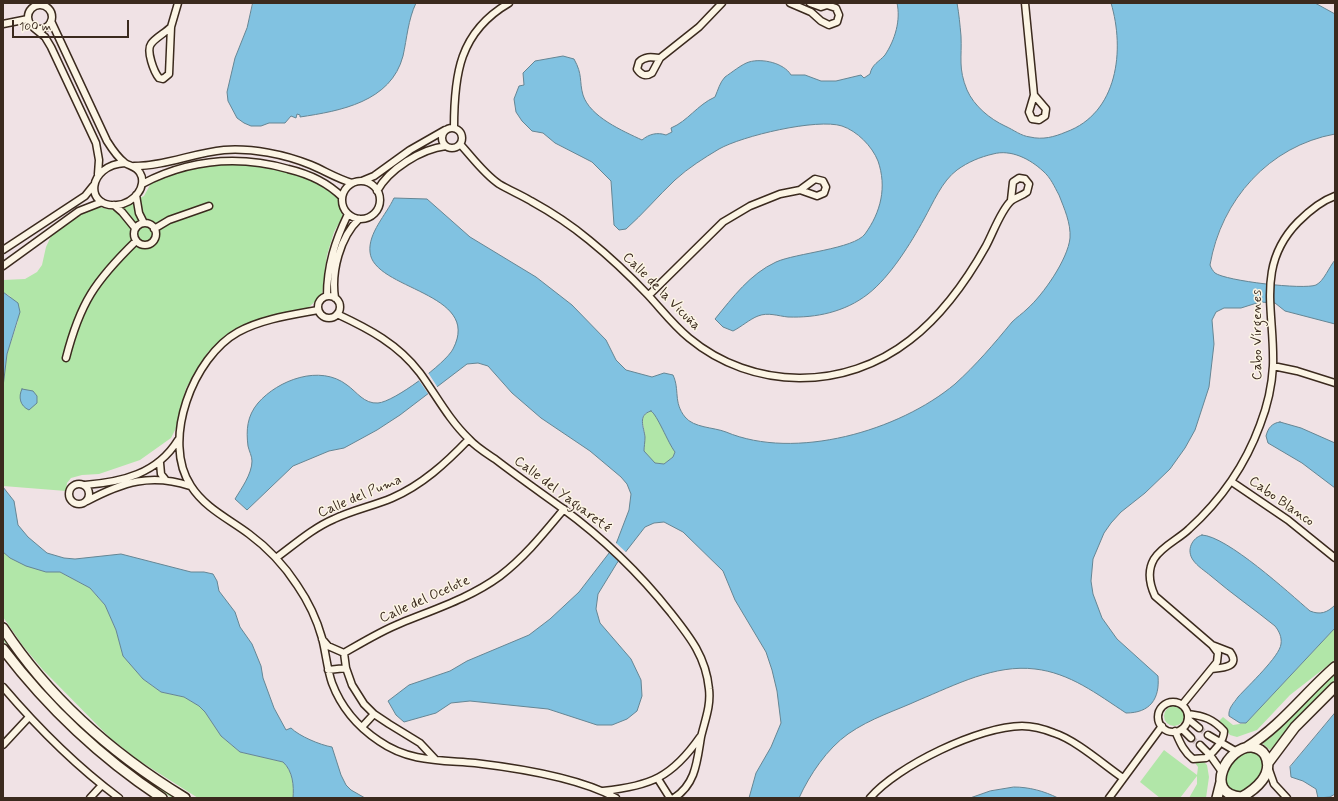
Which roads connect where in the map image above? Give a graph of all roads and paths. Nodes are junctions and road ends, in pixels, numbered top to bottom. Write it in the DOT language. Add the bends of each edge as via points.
graph roads {
  1 [pos="178,3"];
  2 [pos="509,3"];
  3 [pos="722,3"];
  4 [pos="790,3"];
  5 [pos="810,3"];
  6 [pos="1025,3"];
  7 [pos="47,5"];
  8 [pos="821,7"];
  9 [pos="817,16"];
  10 [pos="28,19"];
  11 [pos="51,21"];
  12 [pos="3,24"];
  13 [pos="171,27"];
  14 [pos="34,28"];
  15 [pos="660,58"];
  16 [pos="1034,95"];
  17 [pos="454,128"];
  18 [pos="445,130"];
  19 [pos="460,144"];
  20 [pos="446,146"];
  21 [pos="125,163"];
  22 [pos="133,166"];
  23 [pos="98,174"];
  24 [pos="362,181"];
  25 [pos="352,183"];
  26 [pos="142,184"];
  27 [pos="93,186"];
  28 [pos="800,190"];
  29 [pos="377,191"];
  30 [pos="136,195"];
  31 [pos="1335,196"];
  32 [pos="342,197"];
  33 [pos="1011,200"];
  34 [pos="102,202"];
  35 [pos="114,205"];
  36 [pos="209,206"];
  37 [pos="348,214"];
  38 [pos="359,219"];
  39 [pos="144,223"];
  40 [pos="135,228"];
  41 [pos="154,229"];
  42 [pos="136,241"];
  43 [pos="3,250"];
  44 [pos="3,266"];
  45 [pos="649,295"];
  46 [pos="326,296"];
  47 [pos="335,298"];
  48 [pos="318,310"];
  49 [pos="337,314"];
  50 [pos="66,358"];
  51 [pos="1273,366"];
  52 [pos="1335,383"];
  53 [pos="469,439"];
  54 [pos="178,440"];
  55 [pos="160,463"];
  56 [pos="165,479"];
  57 [pos="1232,482"];
  58 [pos="85,486"];
  59 [pos="190,486"];
  60 [pos="87,501"];
  61 [pos="564,509"];
  62 [pos="1335,557"];
  63 [pos="276,558"];
  64 [pos="3,628"];
  65 [pos="322,638"];
  66 [pos="1212,645"];
  67 [pos="332,648"];
  68 [pos="3,649"];
  69 [pos="344,653"];
  70 [pos="325,655"];
  71 [pos="1335,667"];
  72 [pos="346,668"];
  73 [pos="1212,669"];
  74 [pos="328,670"];
  75 [pos="3,687"];
  76 [pos="1335,687"];
  77 [pos="1182,705"];
  78 [pos="374,714"];
  79 [pos="29,717"];
  80 [pos="1188,717"];
  81 [pos="1162,726"];
  82 [pos="362,727"];
  83 [pos="1199,728"];
  84 [pos="1182,729"];
  85 [pos="1175,731"];
  86 [pos="1208,735"];
  87 [pos="701,736"];
  88 [pos="1191,738"];
  89 [pos="1220,742"];
  90 [pos="3,746"];
  91 [pos="1200,746"];
  92 [pos="1247,747"];
  93 [pos="1237,752"];
  94 [pos="1210,755"];
  95 [pos="435,759"];
  96 [pos="1268,764"];
  97 [pos="1222,772"];
  98 [pos="1123,778"];
  99 [pos="658,779"];
  100 [pos="1220,782"];
  101 [pos="102,785"];
  102 [pos="603,791"];
  103 [pos="1243,797"];
  104 [pos="90,798"];
  105 [pos="119,798"];
  106 [pos="162,798"];
  107 [pos="186,798"];
  108 [pos="616,798"];
  109 [pos="670,798"];
  110 [pos="674,798"];
  111 [pos="870,798"];
  112 [pos="1110,798"];
  113 [pos="1217,798"];
  114 [pos="1287,798"];
  1 -- 13 [label="street"];
  2 -- 17 [label="street" via="478,29 463,54 455,86"];
  3 -- 15 [label="street" via="699,27"];
  4 -- 9 [label="street"];
  5 -- 8 [label="street"];
  6 -- 16 [label="street"];
  7 -- 10 [label="street" via="32,9"];
  7 -- 11 [label="street"];
  8 -- 9 [label="street"];
  8 -- 9 [label="street" via="827,5 836,8 838,18 829,25"];
  10 -- 12 [label="street"];
  10 -- 14 [label="street"];
  11 -- 14 [label="street" via="44,28"];
  11 -- 21 [label="street" via="107,141"];
  13 -- 13 [label="street" via="149,47 159,78 169,74"];
  14 -- 23 [label="street" via="45,37 51,47 96,143"];
  17 -- 18 [label="street"];
  17 -- 19 [label="street" via="461,133"];
  18 -- 20 [label="street" via="442,138"];
  18 -- 24 [label="street" via="410,150 374,176"];
  19 -- 20 [label="street" via="452,148"];
  19 -- 45 [label="street, Calle de la Vicuña" via="499,184 543,208 588,239"];
  20 -- 29 [label="street" via="432,148 406,163 389,175"];
  21 -- 22 [label="street"];
  21 -- 23 [label="street" via="113,164"];
  22 -- 25 [label="street" via="147,166 209,152 240,150 309,164"];
  22 -- 26 [label="street" via="140,173"];
  23 -- 27 [label="street"];
  24 -- 25 [label="street"];
  24 -- 29 [label="street"];
  25 -- 32 [label="street"];
  26 -- 30 [label="street"];
  26 -- 32 [label="street" via="179,168 213,162 248,161 268,163 310,176 329,185"];
  27 -- 34 [label="street" via="94,192"];
  27 -- 43 [label="street" via="85,196"];
  28 -- 45 [label="street" via="765,199 723,222"];
  29 -- 38 [label="street" via="379,202 375,212"];
  30 -- 35 [label="street" via="126,203"];
  30 -- 39 [label="street" via="139,213"];
  31 -- 51 [label="street, Cabo Vírgenes" via="1315,207 1293,227 1272,266 1270,312"];
  32 -- 37 [label="street" via="344,209"];
  33 -- 45 [label="street, Calle de la Vicuña" via="965,279 925,326 911,339 879,360 842,374 783,378 743,368 707,351 690,339 673,324"];
  34 -- 35 [label="street"];
  34 -- 44 [label="street" via="69,218"];
  35 -- 40 [label="street"];
  36 -- 41 [label="street" via="169,220"];
  37 -- 38 [label="street"];
  37 -- 46 [label="street" via="332,254"];
  38 -- 47 [label="street" via="344,240 334,281"];
  39 -- 40 [label="street"];
  39 -- 41 [label="street" via="150,224"];
  40 -- 42 [label="street" via="133,235"];
  41 -- 42 [label="street" via="156,236 152,242 142,245"];
  42 -- 50 [label="street" via="108,269 86,301 77,319"];
  46 -- 47 [label="street"];
  46 -- 48 [label="street" via="318,303"];
  47 -- 49 [label="street" via="340,307"];
  48 -- 49 [label="street" via="325,317 332,318"];
  48 -- 54 [label="street, Calle del Yaguareté" via="266,320 234,335 218,347 204,364 190,394"];
  49 -- 53 [label="street, Calle del Yaguareté" via="384,338 398,349 419,372"];
  51 -- 52 [label="street"];
  51 -- 57 [label="street, Cabo Vírgenes" via="1260,425"];
  53 -- 61 [label="street, Calle del Yaguareté"];
  53 -- 63 [label="street, Calle del Puma" via="422,482 392,498 333,519"];
  54 -- 55 [label="street"];
  54 -- 59 [label="street, Calle del Yaguareté"];
  55 -- 56 [label="street" via="161,474"];
  55 -- 58 [label="street" via="143,472"];
  56 -- 59 [label="street"];
  56 -- 60 [label="street" via="141,480"];
  57 -- 62 [label="street, Cabo Blanco" via="1288,520"];
  57 -- 66 [label="street, Cabo Vírgenes" via="1201,518 1155,557 1150,571 1151,588 1155,596"];
  58 -- 60 [label="street" via="89,491"];
  58 -- 60 [label="street" via="75,485 69,496 72,502 78,505"];
  59 -- 63 [label="street, Calle del Yaguareté" via="217,513 248,533"];
  61 -- 69 [label="street, Calle del Ocelote" via="521,558 487,585 462,599 400,624"];
  61 -- 87 [label="street, Calle del Yaguareté" via="628,564 663,603 699,652 705,664 709,690 708,712"];
  63 -- 65 [label="street, Calle del Yaguareté" via="306,599"];
  64 -- 107 [label="street" via="40,677 86,725 135,766"];
  65 -- 67 [label="street"];
  65 -- 70 [label="street, Calle del Yaguareté"];
  66 -- 73 [label="street" via="1218,657"];
  66 -- 73 [label="street, Cabo Vírgenes" via="1230,652 1234,658 1230,666"];
  67 -- 69 [label="street"];
  67 -- 70 [label="street"];
  68 -- 106 [label="street" via="49,705 85,740"];
  69 -- 72 [label="street"];
  70 -- 74 [label="street, Calle del Yaguareté"];
  71 -- 92 [label="street" via="1263,736"];
  72 -- 74 [label="street"];
  72 -- 78 [label="street" via="357,694"];
  73 -- 77 [label="street"];
  74 -- 82 [label="street, Calle del Yaguareté" via="342,702"];
  75 -- 79 [label="street"];
  76 -- 96 [label="street" via="1295,727"];
  77 -- 80 [label="street"];
  77 -- 81 [label="street" via="1173,702 1164,705 1159,713"];
  78 -- 82 [label="street"];
  78 -- 95 [label="street" via="420,743"];
  79 -- 90 [label="street"];
  79 -- 101 [label="street"];
  80 -- 83 [label="street"];
  80 -- 84 [label="street"];
  80 -- 89 [label="street" via="1208,718 1217,723 1224,731"];
  81 -- 85 [label="street"];
  81 -- 98 [label="street"];
  82 -- 95 [label="street, Calle del Yaguareté" via="391,748 410,756"];
  84 -- 85 [label="street"];
  84 -- 88 [label="street"];
  85 -- 94 [label="street" via="1186,754 1193,759 1201,760"];
  86 -- 89 [label="street"];
  87 -- 99 [label="street, Calle del Yaguareté" via="679,764"];
  87 -- 110 [label="street, Calle del Yaguareté" via="693,777 686,789"];
  89 -- 93 [label="street"];
  89 -- 94 [label="street"];
  91 -- 94 [label="street"];
  92 -- 93 [label="street"];
  92 -- 96 [label="street" via="1259,749"];
  93 -- 97 [label="street"];
  94 -- 97 [label="street"];
  95 -- 102 [label="street, Calle del Yaguareté" via="542,774"];
  96 -- 103 [label="street" via="1262,780"];
  96 -- 114 [label="street" via="1274,784"];
  97 -- 100 [label="street"];
  98 -- 111 [label="street" via="1057,733 1021,726 970,738 929,756 887,781"];
  98 -- 112 [label="street"];
  99 -- 102 [label="street, Calle del Yaguareté" via="640,786"];
  99 -- 109 [label="street"];
  100 -- 103 [label="street" via="1229,794"];
  100 -- 113 [label="street"];
  101 -- 104 [label="street"];
  101 -- 105 [label="street"];
  102 -- 108 [label="street, Calle del Yaguareté"];
}
